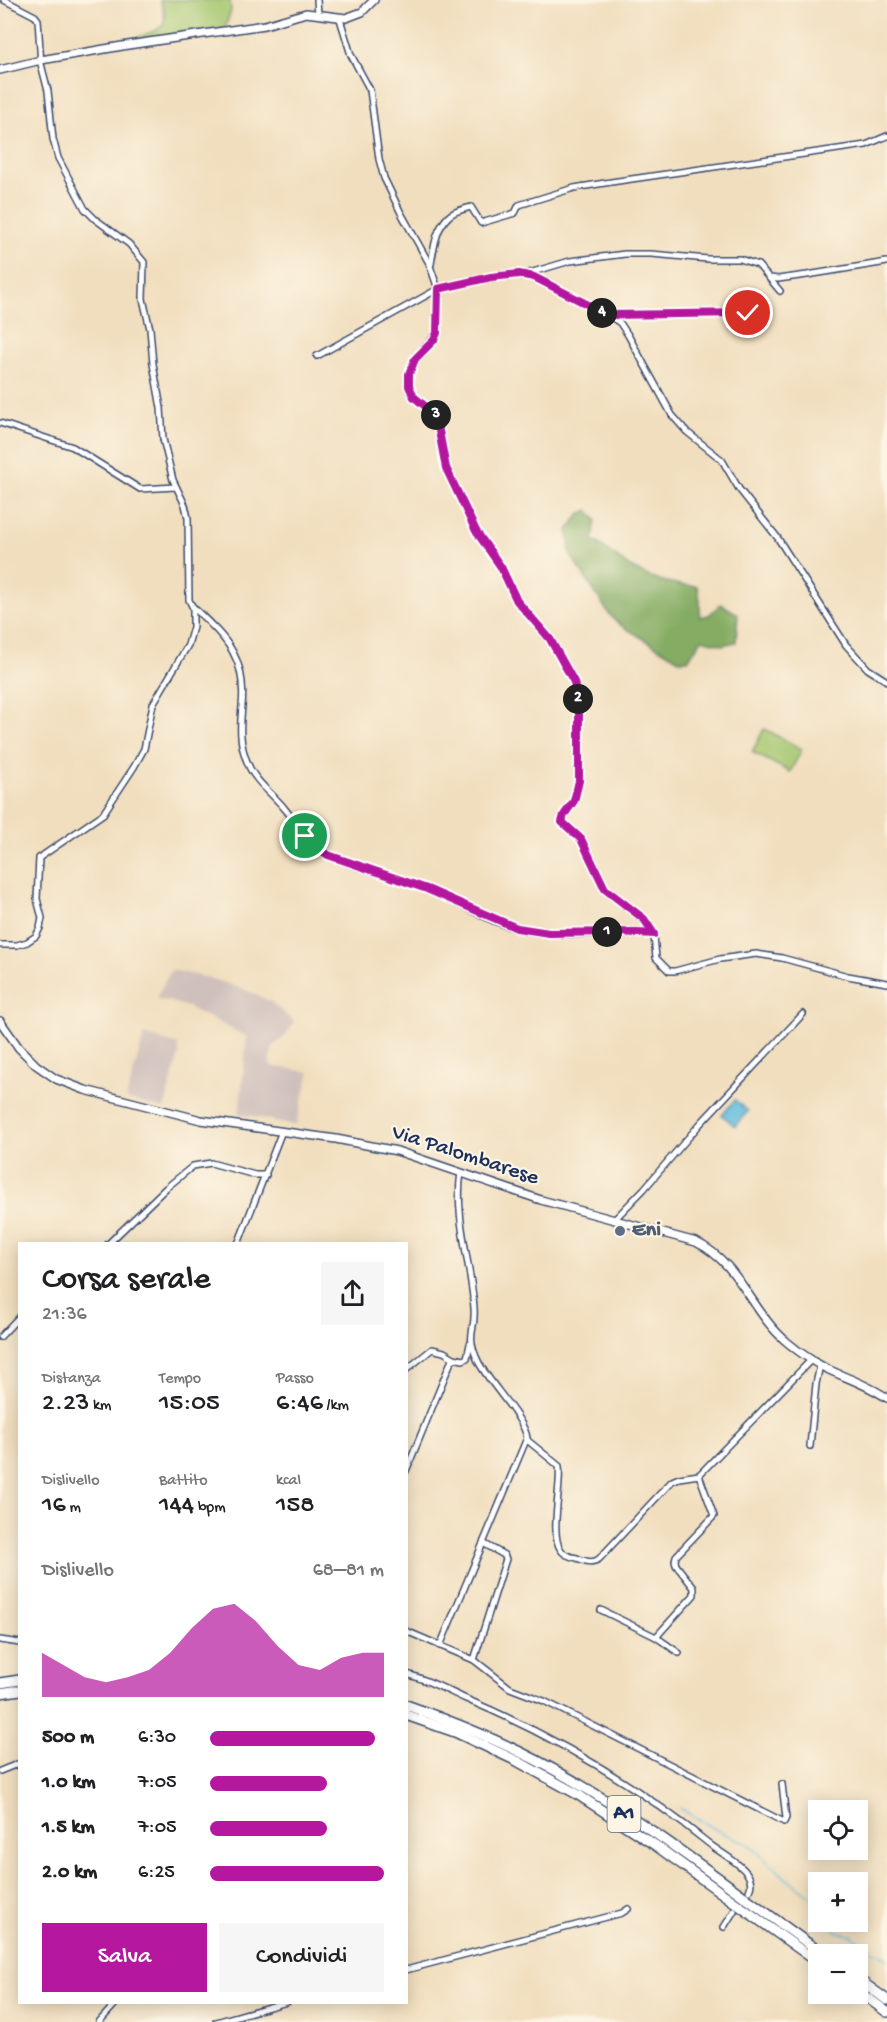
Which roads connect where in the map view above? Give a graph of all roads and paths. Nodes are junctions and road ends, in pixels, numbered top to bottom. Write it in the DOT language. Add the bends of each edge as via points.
graph roads {
  1 [pos="4,0"];
  2 [pos="316,0"];
  3 [pos="374,0"];
  4 [pos="318,14"];
  5 [pos="340,19"];
  6 [pos="41,60"];
  7 [pos="0,70"];
  8 [pos="887,136"];
  9 [pos="887,262"];
  10 [pos="430,266"];
  11 [pos="526,274"];
  12 [pos="770,278"];
  13 [pos="438,289"];
  14 [pos="780,291"];
  15 [pos="748,313"];
  16 [pos="608,315"];
  17 [pos="317,356"];
  18 [pos="0,423"];
  19 [pos="176,487"];
  20 [pos="193,607"];
  21 [pos="887,681"];
  22 [pos="654,934"];
  23 [pos="0,945"];
  24 [pos="887,983"];
  25 [pos="803,1014"];
  26 [pos="0,1021"];
  27 [pos="282,1131"];
  28 [pos="461,1172"];
  29 [pos="266,1175"];
  30 [pos="614,1220"];
  31 [pos="110,1242"];
  32 [pos="239,1242"];
  33 [pos="18,1318"];
  34 [pos="0,1337"];
  35 [pos="470,1339"];
  36 [pos="454,1358"];
  37 [pos="811,1360"];
  38 [pos="820,1365"];
  39 [pos="408,1368"];
  40 [pos="887,1398"];
  41 [pos="527,1440"];
  42 [pos="810,1446"];
  43 [pos="408,1466"];
  44 [pos="699,1475"];
  45 [pos="483,1544"];
  46 [pos="601,1610"];
  47 [pos="408,1632"];
  48 [pos="656,1636"];
  49 [pos="0,1640"];
  50 [pos="18,1642"];
  51 [pos="440,1646"];
  52 [pos="679,1653"];
  53 [pos="474,1660"];
  54 [pos="408,1675"];
  55 [pos="18,1680"];
  56 [pos="0,1683"];
  57 [pos="18,1690"];
  58 [pos="0,1693"];
  59 [pos="408,1706"];
  60 [pos="408,1716"];
  61 [pos="18,1764"];
  62 [pos="0,1771"];
  63 [pos="782,1784"];
  64 [pos="749,1892"];
  65 [pos="628,1909"];
  66 [pos="735,1911"];
  67 [pos="724,1927"];
  68 [pos="810,1944"];
  69 [pos="808,1955"];
  70 [pos="408,1969"];
  71 [pos="868,1986"];
  72 [pos="868,1998"];
  73 [pos="887,2000"];
  74 [pos="115,2004"];
  75 [pos="280,2004"];
  76 [pos="887,2012"];
  77 [pos="99,2022"];
  78 [pos="216,2022"];
  1 -- 6 [label="street" via="37,18"];
  2 -- 4 [label="street"];
  3 -- 5 [label="main road" via="360,13"];
  4 -- 5 [label="main road"];
  4 -- 6 [label="main road" via="304,13 265,25"];
  5 -- 10 [label="street" via="350,53 370,90 384,178"];
  6 -- 7 [label="main road"];
  6 -- 19 [label="street" via="54,145 73,189 89,214 129,244 144,262 143,299 162,436"];
  8 -- 10 [label="street" via="866,145 574,188 519,205 515,213 481,223 471,207 450,214 443,223"];
  9 -- 12 [label="street"];
  10 -- 13 [label="street"];
  11 -- 12 [label="street" via="580,259 642,253 746,260 758,265"];
  11 -- 13 [label="street"];
  11 -- 16 [label="street"];
  12 -- 14 [label="street"];
  13 -- 17 [label="street"];
  13 -- 22 [label="street" via="437,333 415,359 409,386 414,397 436,415 446,468 476,531 501,567 517,601 550,639 574,682 579,708 579,781 574,801 562,822 581,839 605,889 644,919"];
  15 -- 16 [label="street"];
  16 -- 21 [label="street" via="625,330 675,418 724,462 846,645 868,669"];
  18 -- 19 [label="street" via="73,447 142,490"];
  19 -- 20 [label="street" via="188,518 189,597"];
  20 -- 22 [label="street" via="226,641 240,667 240,733 249,766 316,847 517,928 549,933"];
  20 -- 23 [label="street" via="188,645 153,704 138,761 103,814 40,857 37,899 42,920 38,934 22,944"];
  22 -- 24 [label="street" via="657,960 671,972 722,958 756,954"];
  25 -- 30 [label="street"];
  26 -- 27 [label="main road, Via Palombarese" via="34,1063 71,1086 197,1119"];
  27 -- 28 [label="main road, Via Palombarese" via="386,1149"];
  27 -- 29 [label="street"];
  28 -- 30 [label="main road, Via Palombarese"];
  28 -- 35 [label="street" via="460,1212 474,1310"];
  29 -- 31 [label="street" via="214,1163 193,1166"];
  29 -- 32 [label="street"];
  30 -- 37 [label="main road, Via Palombarese" via="688,1239 711,1250 733,1271 779,1334"];
  33 -- 34 [label="street"];
  35 -- 36 [label="street" via="468,1358"];
  35 -- 41 [label="street" via="480,1365 526,1432"];
  36 -- 39 [label="street" via="432,1349"];
  36 -- 43 [label="street"];
  37 -- 38 [label="main road, Via Palombarese"];
  37 -- 44 [label="street"];
  38 -- 40 [label="main road, Via Palombarese"];
  38 -- 42 [label="street"];
  41 -- 44 [label="street" via="558,1466 556,1533 560,1549 588,1562 599,1559 674,1480"];
  41 -- 45 [label="street"];
  44 -- 48 [label="street" via="714,1516 675,1561 695,1594"];
  45 -- 51 [label="street"];
  45 -- 53 [label="street" via="506,1559"];
  46 -- 48 [label="street"];
  47 -- 51 [label="street"];
  48 -- 52 [label="street"];
  49 -- 50 [label="street"];
  51 -- 53 [label="street"];
  53 -- 63 [label="street" via="516,1692 544,1701 784,1822"];
  54 -- 64 [label="street" via="509,1718 606,1772 731,1859 750,1877"];
  55 -- 56 [label="highway"];
  57 -- 58 [label="highway"];
  59 -- 68 [label="highway, A1" via="521,1752 582,1786"];
  60 -- 69 [label="highway, A1" via="518,1761 577,1794"];
  61 -- 62 [label="street"];
  65 -- 70 [label="street"];
  66 -- 67 [label="street"];
  71 -- 73 [label="highway"];
  72 -- 76 [label="highway"];
  74 -- 77 [label="street"];
  75 -- 78 [label="street"];
}
